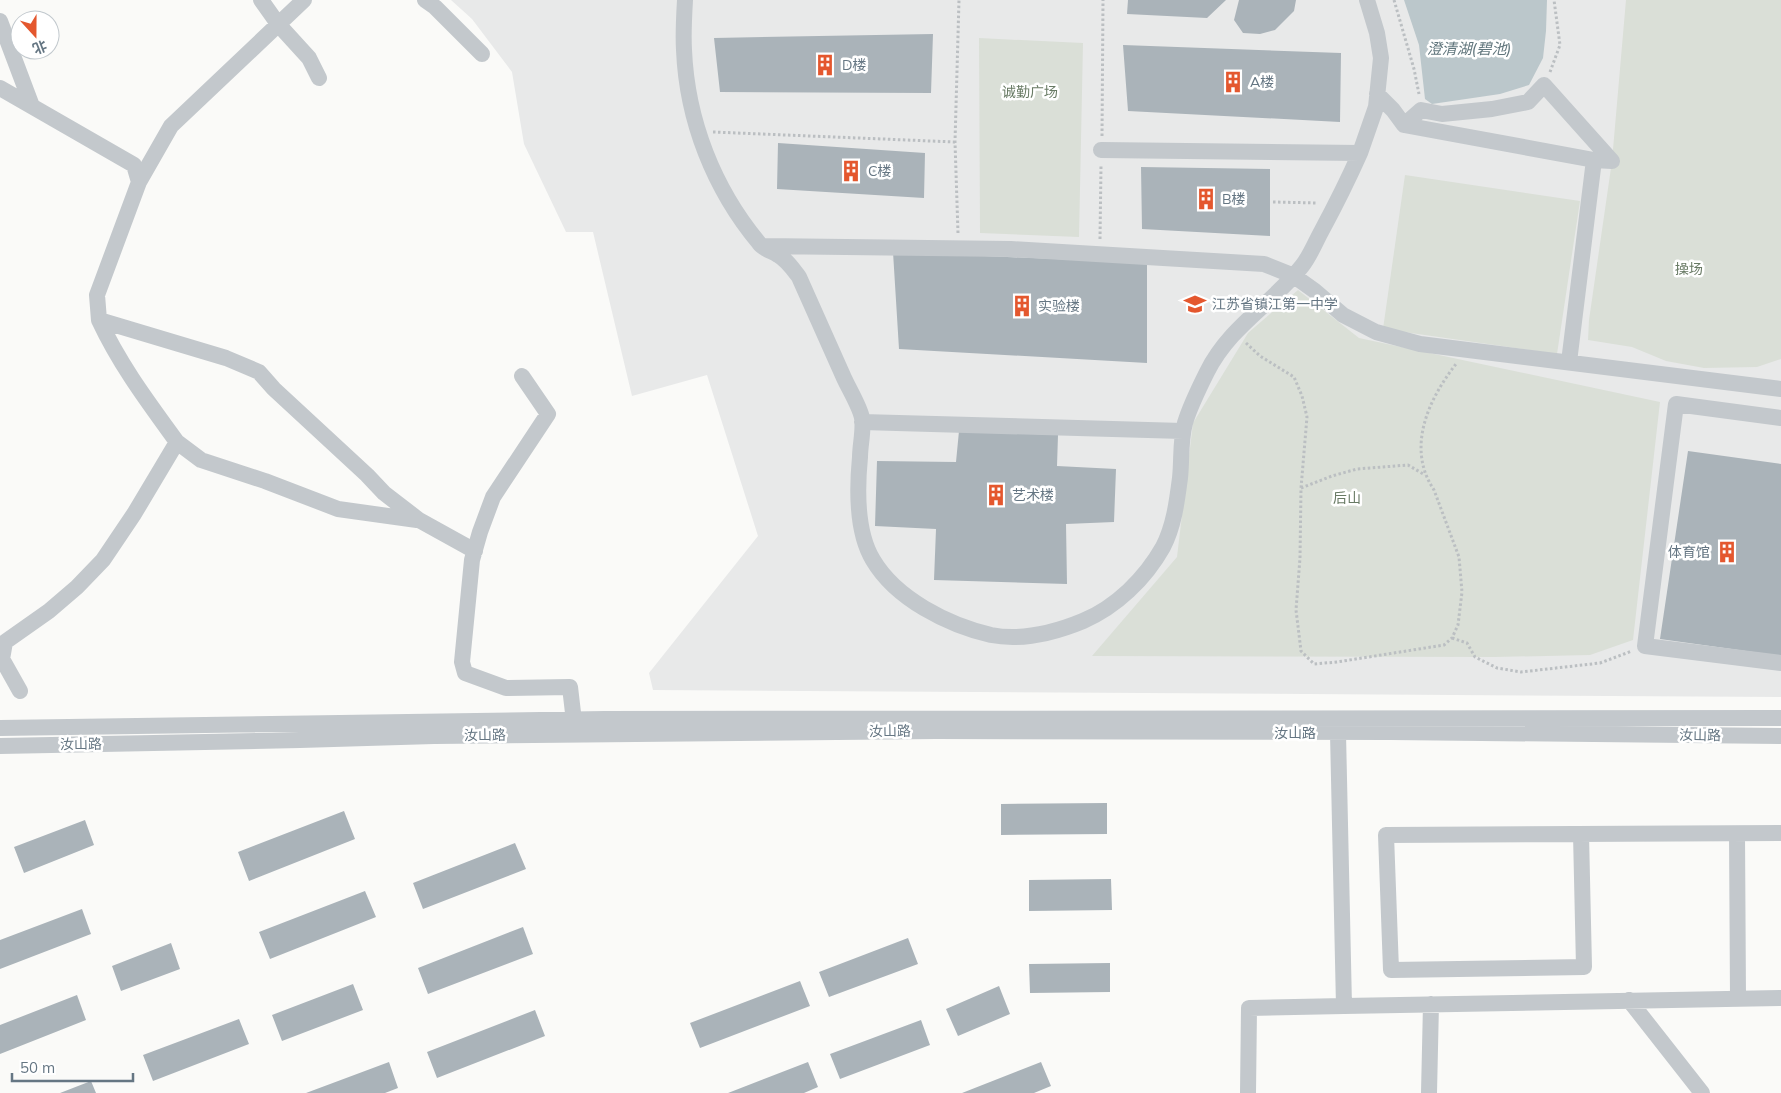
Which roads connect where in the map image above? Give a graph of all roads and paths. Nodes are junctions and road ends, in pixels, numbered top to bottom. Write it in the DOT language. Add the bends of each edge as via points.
graph roads {
  1 [pos="261,0"];
  2 [pos="304,0"];
  3 [pos="425,0"];
  4 [pos="685,0"];
  5 [pos="959,0"];
  6 [pos="1103,0"];
  7 [pos="1367,0"];
  8 [pos="1394,0"];
  9 [pos="1554,0"];
  10 [pos="0,21"];
  11 [pos="278,24"];
  12 [pos="482,54"];
  13 [pos="320,78"];
  14 [pos="1544,84"];
  15 [pos="0,88"];
  16 [pos="1377,94"];
  17 [pos="32,106"];
  18 [pos="1421,110"];
  19 [pos="1404,125"];
  20 [pos="698,131"];
  21 [pos="955,142"];
  22 [pos="1101,150"];
  23 [pos="1360,153"];
  24 [pos="1594,160"];
  25 [pos="139,182"];
  26 [pos="1273,202"];
  27 [pos="1336,204"];
  28 [pos="760,246"];
  29 [pos="959,249"];
  30 [pos="1100,254"];
  31 [pos="1294,276"];
  32 [pos="98,320"];
  33 [pos="1237,329"];
  34 [pos="1468,350"];
  35 [pos="1569,362"];
  36 [pos="522,376"];
  37 [pos="1781,390"];
  38 [pos="1781,418"];
  39 [pos="862,422"];
  40 [pos="1184,431"];
  41 [pos="177,442"];
  42 [pos="1426,475"];
  43 [pos="1301,488"];
  44 [pos="419,520"];
  45 [pos="475,551"];
  46 [pos="1452,638"];
  47 [pos="1645,646"];
  48 [pos="1781,663"];
  49 [pos="20,691"];
  50 [pos="1781,718"];
  51 [pos="574,727"];
  52 [pos="0,728"];
  53 [pos="1338,733"];
  54 [pos="1781,736"];
  55 [pos="0,746"];
  56 [pos="1781,833"];
  57 [pos="1581,834"];
  58 [pos="1737,834"];
  59 [pos="1738,998"];
  60 [pos="1781,998"];
  61 [pos="1629,1000"];
  62 [pos="1430,1004"];
  63 [pos="1344,1006"];
  64 [pos="1248,1093"];
  65 [pos="1429,1093"];
  66 [pos="1702,1093"];
  1 -- 11 [label="street"];
  2 -- 11 [label="street"];
  3 -- 12 [label="street"];
  4 -- 20 [label="street" via="686,77"];
  5 -- 21 [label="path"];
  6 -- 22 [label="path"];
  7 -- 16 [label="street" via="1381,58"];
  8 -- 18 [label="path" via="1414,69"];
  9 -- 14 [label="path" via="1560,45"];
  10 -- 17 [label="street"];
  11 -- 13 [label="street" via="310,58"];
  11 -- 25 [label="street" via="171,126"];
  14 -- 18 [label="street" via="1528,102 1442,114"];
  14 -- 24 [label="street" via="1612,161"];
  15 -- 17 [label="street"];
  16 -- 19 [label="street"];
  16 -- 23 [label="street" via="1376,108"];
  17 -- 25 [label="street" via="134,165"];
  18 -- 19 [label="street"];
  19 -- 24 [label="street"];
  20 -- 21 [label="path"];
  20 -- 28 [label="street" via="718,181"];
  21 -- 29 [label="path"];
  22 -- 23 [label="street"];
  22 -- 30 [label="path"];
  23 -- 27 [label="street"];
  24 -- 35 [label="street"];
  25 -- 32 [label="street" via="97,295"];
  26 -- 27 [label="path"];
  27 -- 31 [label="street" via="1305,263"];
  28 -- 29 [label="street"];
  28 -- 39 [label="street" via="780,256 799,277"];
  29 -- 30 [label="street"];
  30 -- 31 [label="street" via="1264,264"];
  31 -- 33 [label="street"];
  31 -- 34 [label="street" via="1343,315 1376,332 1420,344"];
  32 -- 41 [label="street" via="113,350"];
  32 -- 44 [label="street" via="226,358 259,372 384,493"];
  33 -- 40 [label="street" via="1207,370"];
  33 -- 43 [label="path" via="1249,347 1294,377 1302,396 1307,417"];
  34 -- 35 [label="street"];
  34 -- 42 [label="path" via="1447,376 1426,415 1421,448"];
  35 -- 37 [label="street"];
  36 -- 45 [label="street" via="548,414 493,496"];
  38 -- 47 [label="street" via="1676,404"];
  39 -- 40 [label="street"];
  39 -- 40 [label="street" via="859,470 861,527 873,560 898,589 933,612 977,631 1016,637 1044,634 1087,619 1111,605 1141,576 1163,547 1172,524"];
  41 -- 44 [label="street" via="201,460 338,509"];
  41 -- 49 [label="street" via="103,560 50,610 5,642 2,659"];
  42 -- 43 [label="path" via="1408,465 1357,469"];
  42 -- 46 [label="path" via="1459,557 1462,592 1458,625"];
  43 -- 46 [label="path" via="1296,610 1301,651 1314,664 1444,645"];
  44 -- 45 [label="street"];
  45 -- 51 [label="street" via="462,662 465,673 506,688 570,688"];
  46 -- 47 [label="path" via="1467,644 1475,657 1497,668 1521,672 1600,663"];
  47 -- 48 [label="street"];
  50 -- 51 [label="street, 汝山路"];
  51 -- 52 [label="street, 汝山路"];
  51 -- 53 [label="street, 汝山路"];
  51 -- 55 [label="street, 汝山路" via="434,736"];
  53 -- 54 [label="street, 汝山路"];
  53 -- 63 [label="street"];
  56 -- 58 [label="street"];
  57 -- 57 [label="street" via="1386,835 1391,970 1584,967"];
  57 -- 58 [label="street"];
  58 -- 59 [label="street"];
  59 -- 60 [label="street"];
  59 -- 61 [label="street"];
  61 -- 62 [label="street"];
  61 -- 66 [label="street"];
  62 -- 63 [label="street"];
  62 -- 65 [label="street"];
  63 -- 64 [label="street" via="1249,1008"];
}
